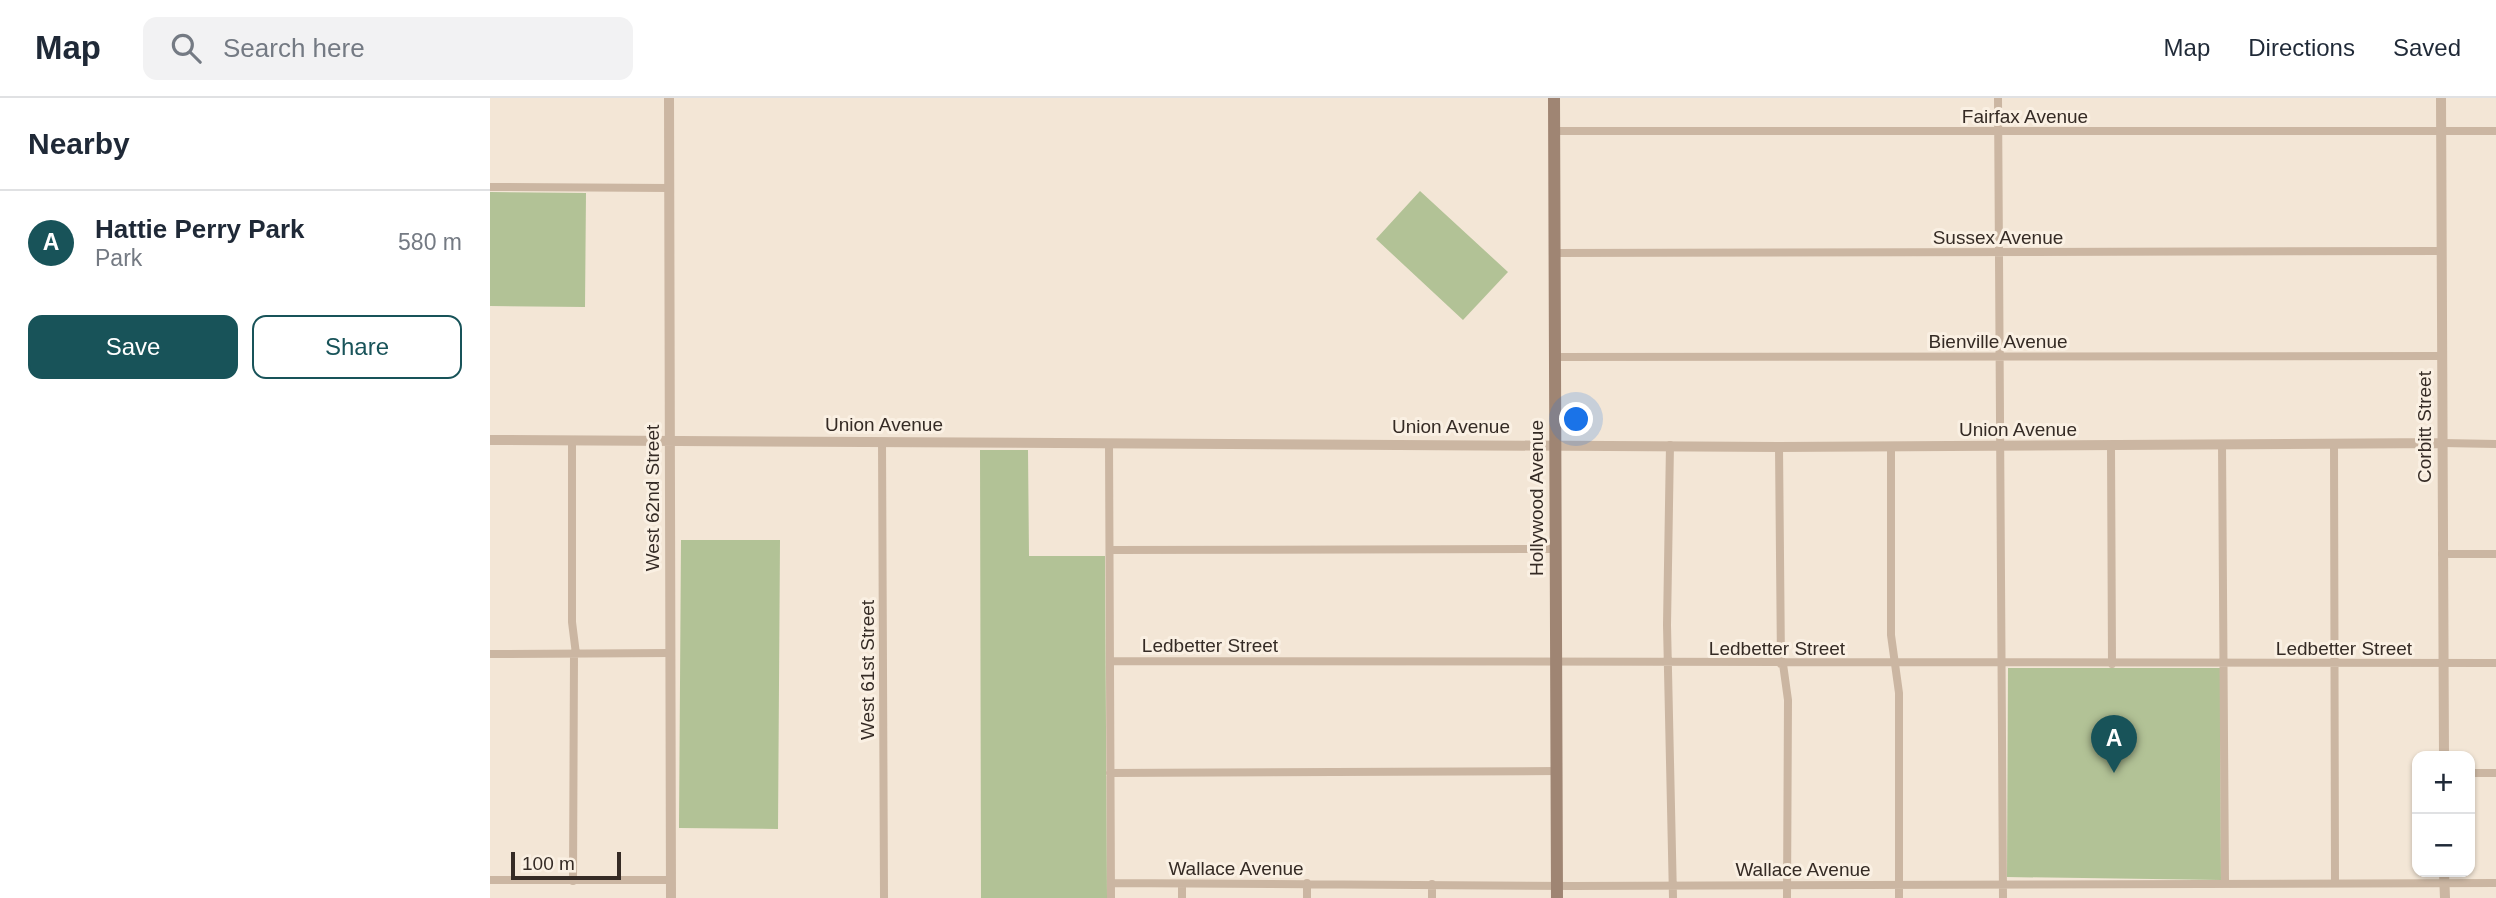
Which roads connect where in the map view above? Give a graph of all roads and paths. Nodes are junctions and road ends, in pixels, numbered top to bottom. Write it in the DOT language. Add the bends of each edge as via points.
graph roads {
  1 [pos="668,98"];
  2 [pos="1554,98"];
  3 [pos="1998,98"];
  4 [pos="2441,98"];
  5 [pos="1554,131"];
  6 [pos="2441,131"];
  7 [pos="2496,131"];
  8 [pos="1998,132"];
  9 [pos="490,187"];
  10 [pos="669,188"];
  11 [pos="2441,251"];
  12 [pos="1555,253"];
  13 [pos="1998,253"];
  14 [pos="2442,356"];
  15 [pos="1555,357"];
  16 [pos="1999,357"];
  17 [pos="490,440"];
  18 [pos="572,441"];
  19 [pos="670,441"];
  20 [pos="882,442"];
  21 [pos="1109,443"];
  22 [pos="2334,443"];
  23 [pos="2442,443"];
  24 [pos="1555,444"];
  25 [pos="2222,444"];
  26 [pos="2496,444"];
  27 [pos="1670,445"];
  28 [pos="2111,446"];
  29 [pos="1779,447"];
  30 [pos="1891,447"];
  31 [pos="2001,447"];
  32 [pos="1556,549"];
  33 [pos="1110,550"];
  34 [pos="2442,554"];
  35 [pos="2496,554"];
  36 [pos="670,653"];
  37 [pos="490,654"];
  38 [pos="575,654"];
  39 [pos="1556,660"];
  40 [pos="1110,661"];
  41 [pos="2496,663"];
  42 [pos="1670,664"];
  43 [pos="1782,664"];
  44 [pos="1895,664"];
  45 [pos="2003,664"];
  46 [pos="2112,664"];
  47 [pos="2224,664"];
  48 [pos="2334,664"];
  49 [pos="2443,664"];
  50 [pos="2444,751"];
  51 [pos="1557,771"];
  52 [pos="1110,773"];
  53 [pos="2475,773"];
  54 [pos="2496,773"];
  55 [pos="2444,877"];
  56 [pos="490,880"];
  57 [pos="671,880"];
  58 [pos="573,881"];
  59 [pos="1111,883"];
  60 [pos="1307,883"];
  61 [pos="2496,883"];
  62 [pos="1182,884"];
  63 [pos="1432,884"];
  64 [pos="1898,884"];
  65 [pos="2225,884"];
  66 [pos="2335,884"];
  67 [pos="1786,885"];
  68 [pos="2003,885"];
  69 [pos="1673,886"];
  70 [pos="1557,891"];
  71 [pos="671,898"];
  72 [pos="884,898"];
  73 [pos="1111,898"];
  74 [pos="1182,898"];
  75 [pos="1307,898"];
  76 [pos="1432,898"];
  77 [pos="1673,898"];
  78 [pos="1787,898"];
  79 [pos="1899,898"];
  80 [pos="2003,898"];
  81 [pos="2445,898"];
  1 -- 10 [label="street, West 62nd Street"];
  2 -- 5 [label="main road, Hollywood Avenue"];
  3 -- 8 [label="street"];
  4 -- 6 [label="street, Corbitt Street"];
  5 -- 8 [label="street, Fairfax Avenue"];
  5 -- 12 [label="main road, Hollywood Avenue"];
  6 -- 7 [label="street, Fairfax Avenue"];
  6 -- 8 [label="street, Fairfax Avenue"];
  6 -- 11 [label="street, Corbitt Street"];
  8 -- 13 [label="street"];
  9 -- 10 [label="street"];
  10 -- 19 [label="street, West 62nd Street"];
  11 -- 13 [label="street, Sussex Avenue"];
  11 -- 14 [label="street, Corbitt Street"];
  12 -- 13 [label="street, Sussex Avenue"];
  12 -- 15 [label="main road, Hollywood Avenue"];
  13 -- 16 [label="street"];
  14 -- 16 [label="street, Bienville Avenue"];
  14 -- 23 [label="street, Corbitt Street"];
  15 -- 16 [label="street, Bienville Avenue"];
  15 -- 24 [label="main road, Hollywood Avenue"];
  16 -- 31 [label="street"];
  17 -- 18 [label="street, Union Avenue"];
  18 -- 19 [label="street, Union Avenue"];
  18 -- 38 [label="street"];
  19 -- 20 [label="street, Union Avenue"];
  19 -- 36 [label="street, West 62nd Street"];
  20 -- 21 [label="street, Union Avenue"];
  20 -- 72 [label="street, West 61st Street"];
  21 -- 24 [label="street, Union Avenue"];
  21 -- 33 [label="street"];
  22 -- 23 [label="street, Union Avenue"];
  22 -- 25 [label="street, Union Avenue"];
  22 -- 48 [label="street"];
  23 -- 26 [label="street, Union Avenue"];
  23 -- 34 [label="street, Corbitt Street"];
  24 -- 27 [label="street, Union Avenue"];
  24 -- 32 [label="main road, Hollywood Avenue"];
  25 -- 28 [label="street, Union Avenue"];
  25 -- 47 [label="street"];
  27 -- 29 [label="street, Union Avenue"];
  27 -- 42 [label="street"];
  28 -- 31 [label="street, Union Avenue"];
  28 -- 46 [label="street"];
  29 -- 30 [label="street, Union Avenue"];
  29 -- 43 [label="street"];
  30 -- 31 [label="street, Union Avenue"];
  30 -- 44 [label="street"];
  31 -- 45 [label="street"];
  32 -- 33 [label="street"];
  32 -- 39 [label="main road, Hollywood Avenue"];
  33 -- 40 [label="street"];
  34 -- 35 [label="street"];
  34 -- 49 [label="street, Corbitt Street"];
  36 -- 38 [label="street"];
  36 -- 57 [label="street, West 62nd Street"];
  37 -- 38 [label="street"];
  38 -- 58 [label="street"];
  39 -- 40 [label="street, Ledbetter Street"];
  39 -- 42 [label="street, Ledbetter Street"];
  39 -- 51 [label="main road, Hollywood Avenue"];
  40 -- 52 [label="street"];
  41 -- 49 [label="street, Ledbetter Street"];
  42 -- 43 [label="street, Ledbetter Street"];
  42 -- 69 [label="street"];
  43 -- 44 [label="street, Ledbetter Street"];
  43 -- 67 [label="street" via="1788,699"];
  44 -- 45 [label="street, Ledbetter Street"];
  44 -- 64 [label="street" via="1899,693"];
  45 -- 46 [label="street, Ledbetter Street"];
  45 -- 68 [label="street"];
  46 -- 47 [label="street, Ledbetter Street"];
  47 -- 48 [label="street, Ledbetter Street"];
  47 -- 65 [label="street"];
  48 -- 49 [label="street, Ledbetter Street"];
  48 -- 66 [label="street"];
  49 -- 50 [label="street, Corbitt Street"];
  51 -- 52 [label="street"];
  51 -- 70 [label="main road, Hollywood Avenue"];
  52 -- 59 [label="street"];
  53 -- 54 [label="street"];
  55 -- 61 [label="street, Wallace Avenue"];
  55 -- 66 [label="street, Wallace Avenue"];
  55 -- 81 [label="street"];
  56 -- 58 [label="street"];
  57 -- 58 [label="street"];
  57 -- 71 [label="street, West 62nd Street"];
  59 -- 62 [label="street, Wallace Avenue"];
  59 -- 73 [label="street"];
  60 -- 62 [label="street, Wallace Avenue"];
  60 -- 63 [label="street, Wallace Avenue"];
  60 -- 75 [label="street"];
  62 -- 74 [label="street"];
  63 -- 70 [label="street, Wallace Avenue"];
  63 -- 76 [label="street"];
  64 -- 67 [label="street, Wallace Avenue"];
  64 -- 68 [label="street, Wallace Avenue"];
  64 -- 79 [label="street"];
  65 -- 66 [label="street, Wallace Avenue"];
  65 -- 68 [label="street, Wallace Avenue"];
  67 -- 69 [label="street, Wallace Avenue"];
  67 -- 78 [label="street"];
  68 -- 80 [label="street"];
  69 -- 70 [label="street, Wallace Avenue"];
  69 -- 77 [label="street"];
}
